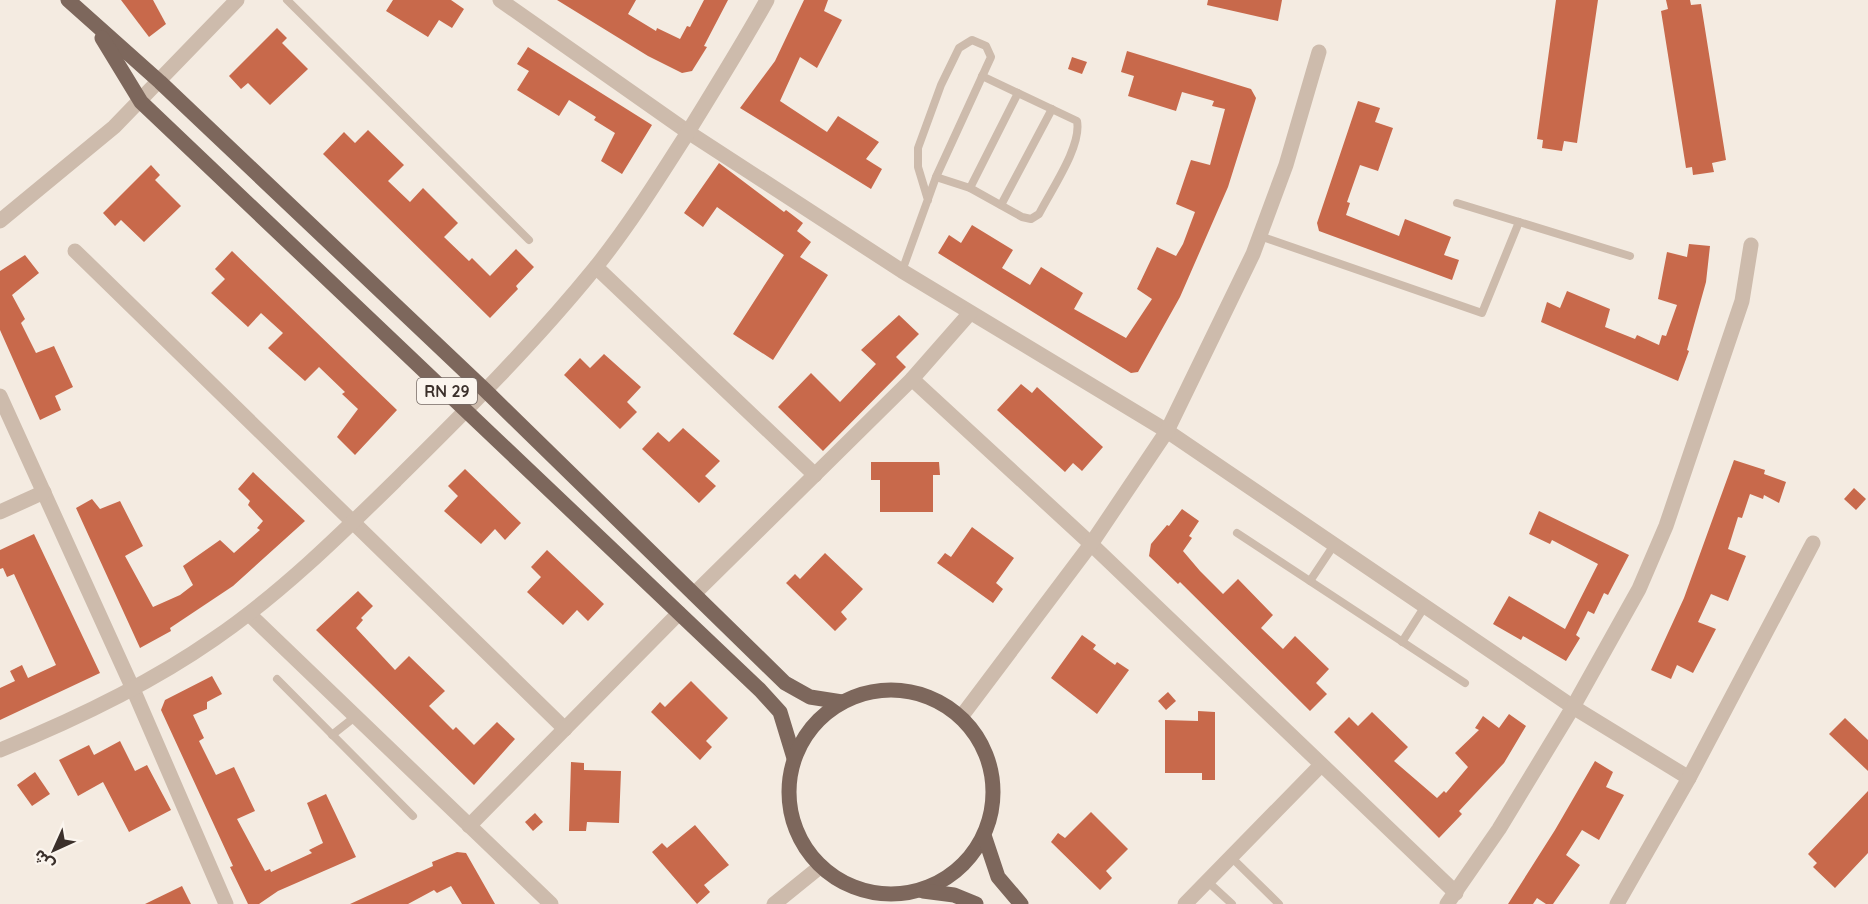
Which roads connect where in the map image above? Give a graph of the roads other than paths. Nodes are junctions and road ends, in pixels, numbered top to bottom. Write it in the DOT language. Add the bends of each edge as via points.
graph roads {
  1 [pos="68,0"];
  2 [pos="237,0"];
  3 [pos="287,0"];
  4 [pos="500,0"];
  5 [pos="767,0"];
  6 [pos="516,4"];
  7 [pos="94,26"];
  8 [pos="1319,52"];
  9 [pos="982,76"];
  10 [pos="160,82"];
  11 [pos="1018,93"];
  12 [pos="141,102"];
  13 [pos="1052,109"];
  14 [pos="688,132"];
  15 [pos="936,177"];
  16 [pos="970,188"];
  17 [pos="928,200"];
  18 [pos="1457,203"];
  19 [pos="1001,206"];
  20 [pos="0,221"];
  21 [pos="1519,222"];
  22 [pos="1260,236"];
  23 [pos="529,240"];
  24 [pos="1751,245"];
  25 [pos="75,251"];
  26 [pos="1630,256"];
  27 [pos="596,267"];
  28 [pos="902,271"];
  29 [pos="970,313"];
  30 [pos="912,379"];
  31 [pos="484,390"];
  32 [pos="0,396"];
  33 [pos="468,410"];
  34 [pos="1167,431"];
  35 [pos="815,476"];
  36 [pos="44,492"];
  37 [pos="0,512"];
  38 [pos="352,523"];
  39 [pos="1237,533"];
  40 [pos="1813,543"];
  41 [pos="1091,544"];
  42 [pos="1334,544"];
  43 [pos="1310,581"];
  44 [pos="694,594"];
  45 [pos="1425,606"];
  46 [pos="679,613"];
  47 [pos="249,614"];
  48 [pos="1402,642"];
  49 [pos="276,679"];
  50 [pos="1465,683"];
  51 [pos="133,689"];
  52 [pos="842,702"];
  53 [pos="1574,707"];
  54 [pos="356,716"];
  55 [pos="961,717"];
  56 [pos="565,729"];
  57 [pos="332,735"];
  58 [pos="0,750"];
  59 [pos="794,758"];
  60 [pos="1321,765"];
  61 [pos="1689,778"];
  62 [pos="413,816"];
  63 [pos="469,826"];
  64 [pos="984,836"];
  65 [pos="1230,857"];
  66 [pos="821,866"];
  67 [pos="1207,881"];
  68 [pos="917,891"];
  69 [pos="1452,899"];
  70 [pos="226,904"];
  71 [pos="551,904"];
  72 [pos="774,904"];
  73 [pos="976,904"];
  74 [pos="1021,904"];
  75 [pos="1185,904"];
  76 [pos="1232,904"];
  77 [pos="1279,904"];
  78 [pos="1617,904"];
  1 -- 7 [label="main road, RN 29"];
  2 -- 10 [label="street"];
  3 -- 23 [label="lane"];
  4 -- 6 [label="street"];
  5 -- 14 [label="street"];
  6 -- 14 [label="street"];
  7 -- 10 [label="main road, RN 29"];
  7 -- 12 [label="main road, RN 29"];
  8 -- 22 [label="street" via="1286,165"];
  9 -- 11 [label="lane"];
  9 -- 15 [label="lane"];
  9 -- 17 [label="lane" via="991,57 986,46 972,40 959,48 918,148 918,167"];
  10 -- 12 [label="street"];
  10 -- 31 [label="main road, RN 29"];
  11 -- 13 [label="lane"];
  11 -- 16 [label="lane"];
  12 -- 20 [label="street" via="87,152"];
  12 -- 33 [label="main road, RN 29"];
  13 -- 19 [label="lane"];
  13 -- 19 [label="lane" via="1077,121 1079,128 1074,146 1039,214 1031,219"];
  14 -- 27 [label="street"];
  14 -- 28 [label="street"];
  15 -- 16 [label="lane"];
  15 -- 17 [label="lane"];
  16 -- 19 [label="lane"];
  17 -- 28 [label="lane"];
  18 -- 21 [label="lane"];
  21 -- 22 [label="lane" via="1482,313"];
  21 -- 26 [label="lane"];
  22 -- 34 [label="street"];
  24 -- 53 [label="street" via="1742,301 1666,526 1639,589"];
  25 -- 38 [label="street"];
  27 -- 31 [label="street"];
  27 -- 35 [label="street"];
  28 -- 29 [label="street"];
  29 -- 30 [label="street"];
  29 -- 34 [label="street"];
  30 -- 35 [label="street"];
  30 -- 41 [label="street"];
  31 -- 33 [label="street"];
  31 -- 44 [label="main road, RN 29"];
  32 -- 36 [label="street"];
  33 -- 38 [label="street"];
  33 -- 46 [label="main road, RN 29"];
  34 -- 41 [label="street"];
  34 -- 42 [label="street"];
  35 -- 44 [label="street"];
  36 -- 37 [label="street"];
  36 -- 51 [label="street"];
  38 -- 47 [label="street"];
  38 -- 56 [label="street"];
  39 -- 43 [label="lane"];
  40 -- 61 [label="street"];
  41 -- 55 [label="street"];
  41 -- 60 [label="street"];
  42 -- 43 [label="lane"];
  42 -- 45 [label="street"];
  43 -- 48 [label="lane"];
  44 -- 52 [label="main road, RN 29" via="785,683 810,697"];
  45 -- 48 [label="lane"];
  45 -- 53 [label="street"];
  46 -- 56 [label="street"];
  46 -- 59 [label="main road, RN 29" via="780,712"];
  47 -- 51 [label="street"];
  47 -- 54 [label="street"];
  48 -- 50 [label="lane"];
  49 -- 57 [label="lane"];
  51 -- 58 [label="street"];
  51 -- 70 [label="street"];
  52 -- 55 [label="main road" via="883,690 911,692 938,701"];
  52 -- 59 [label="main road" via="808,731"];
  53 -- 61 [label="street"];
  53 -- 69 [label="street"];
  54 -- 57 [label="lane"];
  54 -- 63 [label="street"];
  55 -- 64 [label="main road" via="979,739 992,772 993,808"];
  56 -- 63 [label="street"];
  57 -- 62 [label="lane"];
  59 -- 66 [label="main road" via="789,783 793,822 804,846"];
  60 -- 65 [label="street"];
  60 -- 69 [label="street"];
  61 -- 78 [label="street"];
  63 -- 71 [label="street"];
  64 -- 68 [label="main road" via="957,871"];
  64 -- 74 [label="main road" via="998,877"];
  65 -- 67 [label="street"];
  65 -- 77 [label="lane"];
  66 -- 68 [label="main road" via="849,885 866,891"];
  66 -- 72 [label="street"];
  67 -- 75 [label="street"];
  67 -- 76 [label="lane"];
  68 -- 73 [label="main road" via="954,895"];
}
